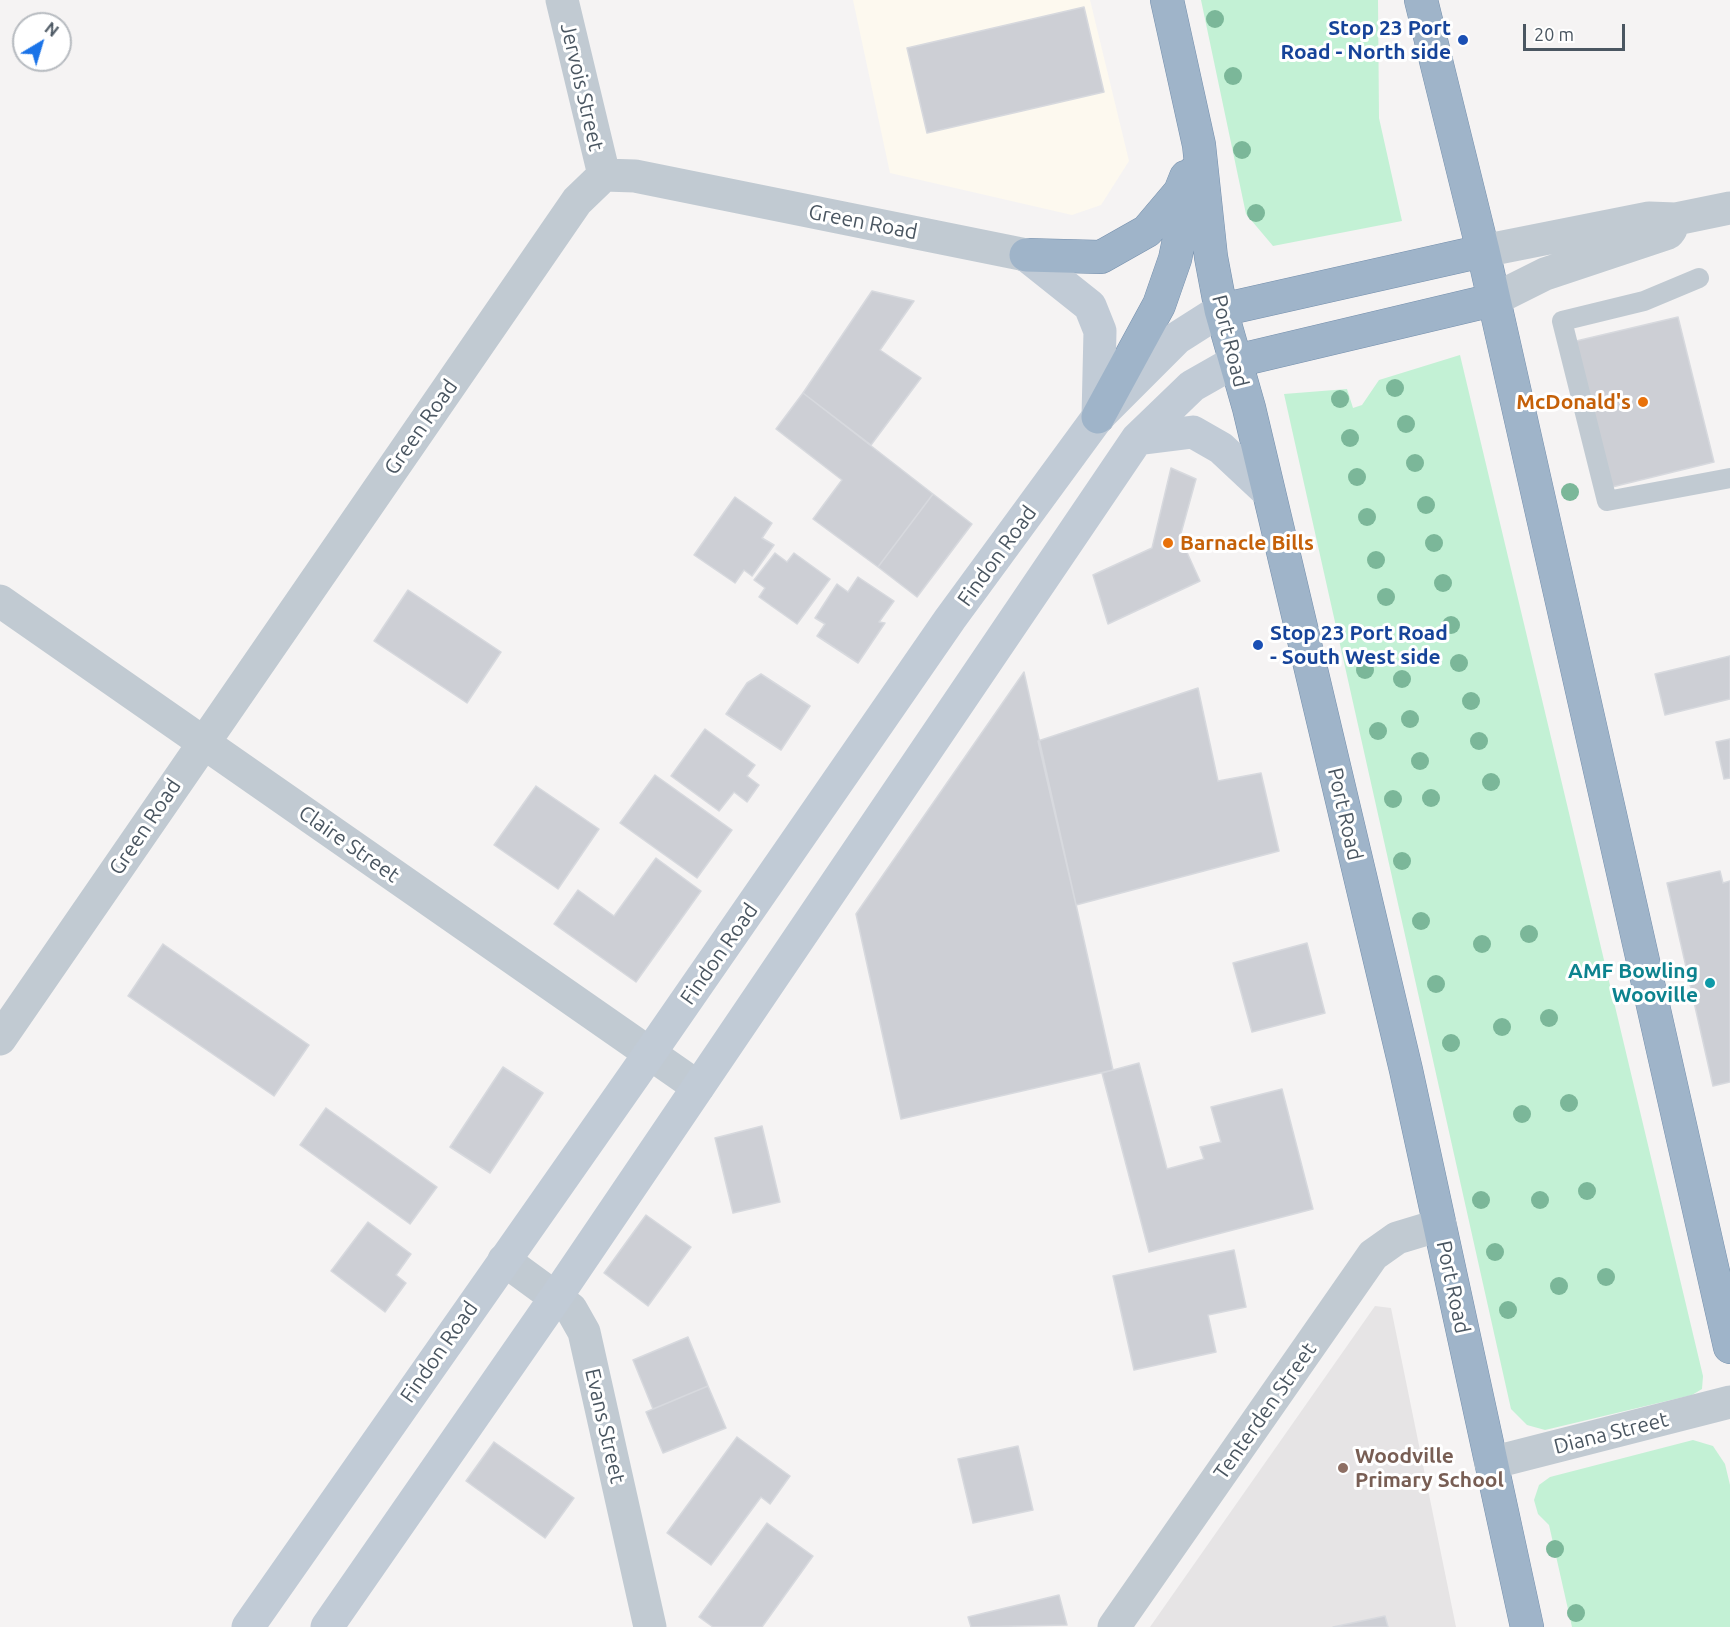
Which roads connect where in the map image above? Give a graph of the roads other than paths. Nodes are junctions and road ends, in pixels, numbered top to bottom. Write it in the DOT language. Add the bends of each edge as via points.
graph roads {
  1 [pos="562,0"];
  2 [pos="1167,0"];
  3 [pos="1421,0"];
  4 [pos="1199,145"];
  5 [pos="604,175"];
  6 [pos="1730,208"];
  7 [pos="1676,219"];
  8 [pos="1484,251"];
  9 [pos="1026,255"];
  10 [pos="1699,278"];
  11 [pos="1493,300"];
  12 [pos="1221,310"];
  13 [pos="1236,361"];
  14 [pos="1098,417"];
  15 [pos="1137,439"];
  16 [pos="1730,478"];
  17 [pos="1268,492"];
  18 [pos="0,601"];
  19 [pos="202,743"];
  20 [pos="0,1039"];
  21 [pos="650,1053"];
  22 [pos="698,1087"];
  23 [pos="1440,1225"];
  24 [pos="504,1260"];
  25 [pos="556,1297"];
  26 [pos="1730,1347"];
  27 [pos="1730,1402"];
  28 [pos="1491,1463"];
  29 [pos="248,1627"];
  30 [pos="327,1627"];
  31 [pos="650,1627"];
  32 [pos="1114,1627"];
  33 [pos="1527,1627"];
  1 -- 5 [label="street, Jervois Street"];
  2 -- 4 [label="highway, Port Road"];
  3 -- 8 [label="highway"];
  4 -- 9 [label="highway" via="1180,192 1147,231 1101,257"];
  4 -- 12 [label="highway, Port Road"];
  4 -- 14 [label="highway" via="1167,285"];
  5 -- 9 [label="street, Green Road" via="635,176"];
  5 -- 19 [label="street, Green Road" via="577,201"];
  6 -- 7 [label="street"];
  7 -- 8 [label="street" via="1649,218"];
  7 -- 11 [label="street" via="1668,233 1545,274"];
  8 -- 11 [label="highway"];
  8 -- 12 [label="highway"];
  9 -- 14 [label="main road" via="1090,306 1100,331"];
  10 -- 16 [label="lane" via="1644,301 1562,321 1607,501"];
  11 -- 13 [label="highway"];
  11 -- 26 [label="highway"];
  12 -- 13 [label="highway, Port Road"];
  12 -- 14 [label="main road, Findon Road" via="1177,338"];
  13 -- 15 [label="main road" via="1192,386"];
  13 -- 17 [label="highway, Port Road"];
  14 -- 21 [label="main road, Findon Road" via="950,619"];
  15 -- 17 [label="main road" via="1193,432 1221,448"];
  15 -- 22 [label="main road"];
  17 -- 23 [label="highway, Port Road"];
  18 -- 19 [label="street, Claire Street"];
  19 -- 20 [label="street, Green Road"];
  19 -- 21 [label="street, Claire Street"];
  21 -- 22 [label="street, Claire Street"];
  21 -- 24 [label="main road, Findon Road"];
  22 -- 25 [label="main road"];
  23 -- 28 [label="highway, Port Road"];
  23 -- 32 [label="street, Tenterden Street" via="1397,1238 1373,1255"];
  24 -- 25 [label="street, Evans Street"];
  24 -- 29 [label="main road, Findon Road"];
  25 -- 30 [label="main road"];
  25 -- 31 [label="street, Evans Street" via="578,1317 584,1332"];
  27 -- 28 [label="street, Diana Street"];
  28 -- 33 [label="highway, Port Road"];
}
